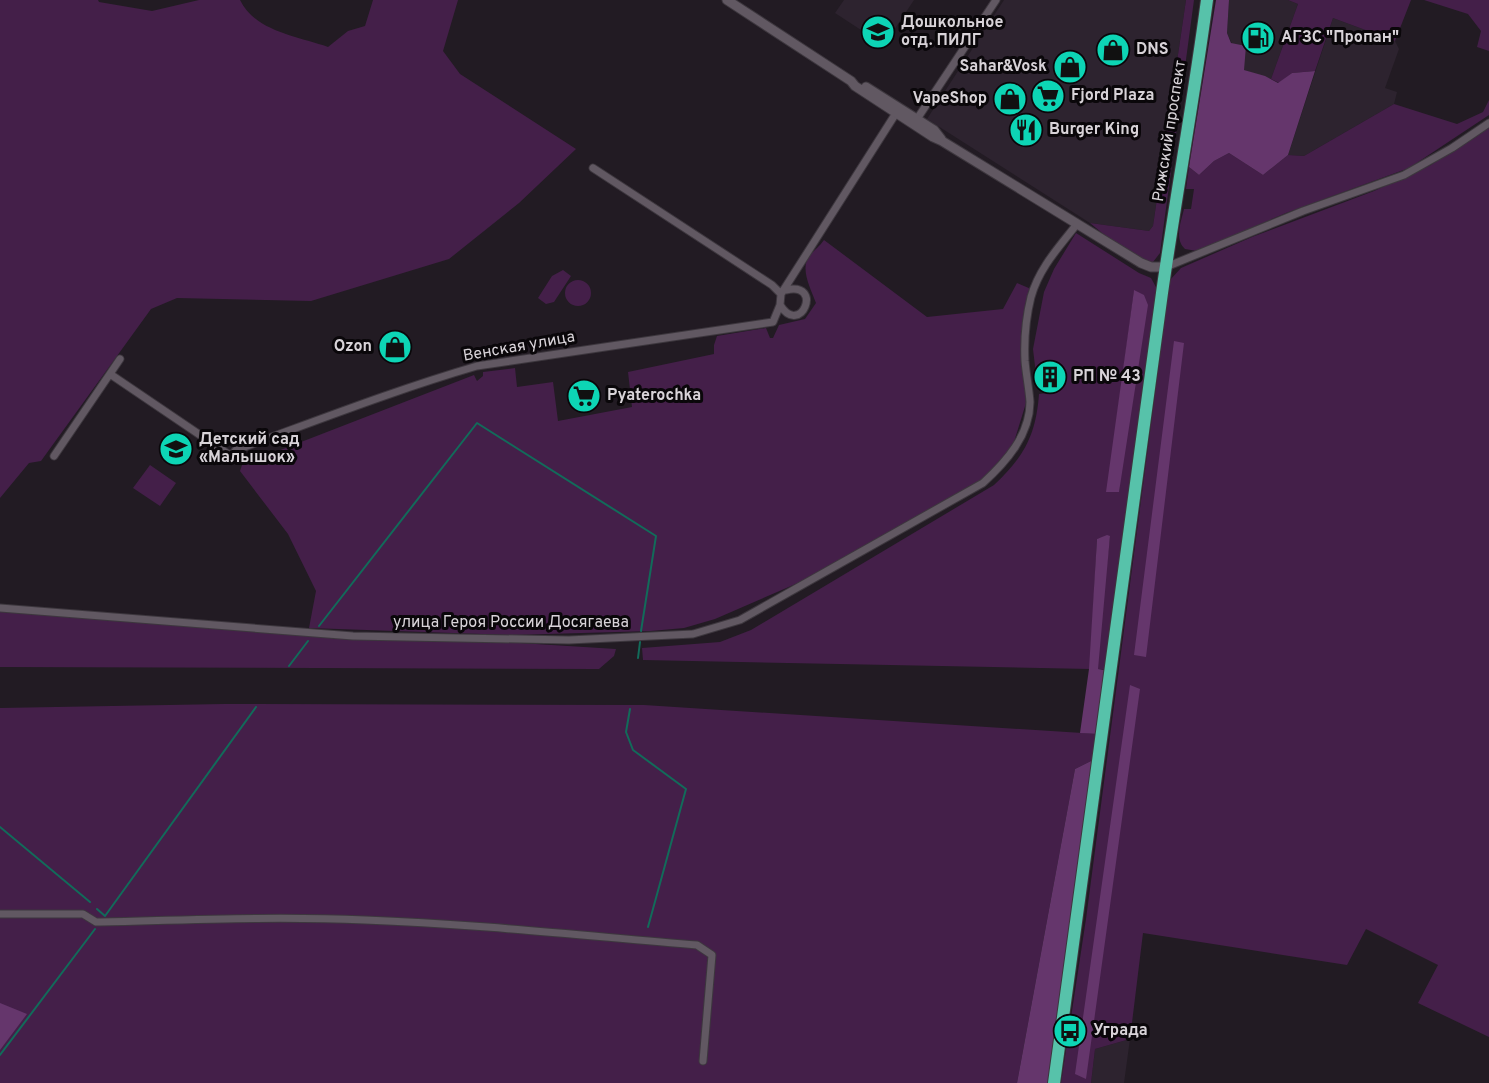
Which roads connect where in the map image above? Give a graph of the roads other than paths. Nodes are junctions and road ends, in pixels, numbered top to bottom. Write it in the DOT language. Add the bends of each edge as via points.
graph roads {
  1 [pos="727,0"];
  2 [pos="994,0"];
  3 [pos="1207,0"];
  4 [pos="897,111"];
  5 [pos="917,119"];
  6 [pos="1489,123"];
  7 [pos="942,141"];
  8 [pos="593,168"];
  9 [pos="1077,224"];
  10 [pos="1166,267"];
  11 [pos="784,292"];
  12 [pos="780,305"];
  13 [pos="120,359"];
  14 [pos="110,374"];
  15 [pos="54,456"];
  16 [pos="0,608"];
  17 [pos="0,914"];
  18 [pos="703,1061"];
  19 [pos="1054,1083"];
  1 -- 4 [label="street"];
  2 -- 5 [label="street"];
  3 -- 10 [label="highway, Рижский проспект"];
  4 -- 5 [label="street"];
  4 -- 7 [label="street"];
  4 -- 11 [label="street"];
  5 -- 7 [label="street"];
  6 -- 10 [label="street" via="1404,175"];
  7 -- 9 [label="street"];
  8 -- 11 [label="street"];
  9 -- 10 [label="street" via="1141,263"];
  9 -- 16 [label="street, улица Героя России Досягаева" via="1039,273 1031,297 1025,361 1030,403 1017,444 1005,463 983,483 740,620 693,634 569,640 352,636"];
  10 -- 19 [label="highway, Рижский проспект"];
  11 -- 12 [label="street"];
  11 -- 12 [label="street" via="794,288 802,291 807,298 806,307 792,315"];
  12 -- 14 [label="street, Венская улица" via="773,322 477,366 322,418 236,450 231,456"];
  13 -- 14 [label="street"];
  14 -- 15 [label="street"];
  17 -- 18 [label="street" via="83,914 96,922 366,920 697,945 712,955"];
}
